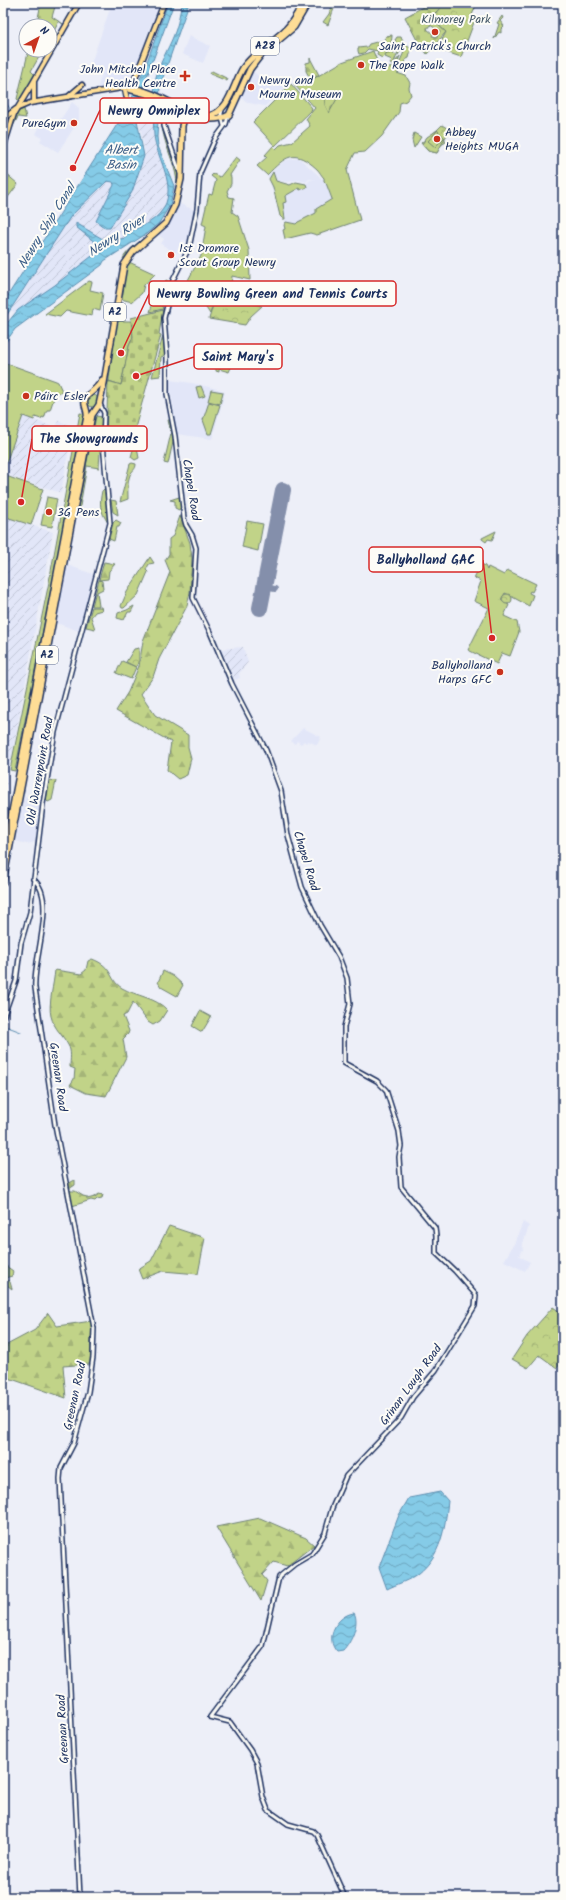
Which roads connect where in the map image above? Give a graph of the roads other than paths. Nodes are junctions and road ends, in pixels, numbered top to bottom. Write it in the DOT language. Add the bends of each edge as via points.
graph roads {
  1 [pos="79,3"];
  2 [pos="164,3"];
  3 [pos="303,3"];
  4 [pos="308,3"];
  5 [pos="137,75"];
  6 [pos="134,80"];
  7 [pos="34,81"];
  8 [pos="123,89"];
  9 [pos="133,89"];
  10 [pos="90,93"];
  11 [pos="68,97"];
  12 [pos="127,99"];
  13 [pos="162,101"];
  14 [pos="34,102"];
  15 [pos="16,109"];
  16 [pos="177,110"];
  17 [pos="186,111"];
  18 [pos="225,114"];
  19 [pos="198,118"];
  20 [pos="3,120"];
  21 [pos="183,121"];
  22 [pos="3,148"];
  23 [pos="181,175"];
  24 [pos="105,374"];
  25 [pos="90,394"];
  26 [pos="100,401"];
  27 [pos="86,406"];
  28 [pos="96,408"];
  29 [pos="103,410"];
  30 [pos="3,859"];
  31 [pos="34,879"];
  32 [pos="3,882"];
  33 [pos="3,1018"];
  34 [pos="475,1306"];
  35 [pos="80,1897"];
  36 [pos="346,1897"];
  1 -- 7 [label="main road"];
  2 -- 5 [label="main road"];
  3 -- 18 [label="highway, A28" via="286,28 246,64 237,79"];
  4 -- 18 [label="highway, A28" via="290,31 257,60"];
  5 -- 6 [label="main road"];
  5 -- 9 [label="main road"];
  6 -- 8 [label="main road"];
  6 -- 9 [label="main road"];
  7 -- 14 [label="main road"];
  7 -- 15 [label="main road"];
  8 -- 9 [label="main road"];
  8 -- 10 [label="main road"];
  8 -- 12 [label="main road"];
  9 -- 13 [label="main road"];
  10 -- 11 [label="main road"];
  10 -- 11 [label="main road" via="82,85"];
  11 -- 14 [label="main road"];
  13 -- 16 [label="main road"];
  13 -- 17 [label="main road"];
  13 -- 23 [label="street" via="164,126"];
  14 -- 15 [label="main road"];
  15 -- 20 [label="main road"];
  15 -- 22 [label="main road"];
  16 -- 17 [label="main road"];
  16 -- 21 [label="highway"];
  17 -- 18 [label="highway" via="209,116"];
  17 -- 19 [label="highway"];
  17 -- 21 [label="highway, A2"];
  18 -- 19 [label="highway" via="216,120"];
  18 -- 34 [label="street, Chapel Road" via="224,126 215,139 202,169 189,248 171,286 165,308 167,394 184,518 196,548 193,598 232,684 266,750 281,791 288,836 302,887 346,973 350,1004 344,1027 344,1063 377,1081 386,1090 399,1131 402,1187 435,1228 436,1253 471,1288 476,1295"];
  19 -- 21 [label="highway"];
  21 -- 23 [label="highway, A2"];
  23 -- 24 [label="highway, A2" via="176,203 168,220 133,252 124,265"];
  24 -- 25 [label="highway, A2" via="99,387"];
  24 -- 26 [label="highway, A2"];
  25 -- 26 [label="highway" via="96,394"];
  25 -- 27 [label="highway, A2" via="85,400"];
  26 -- 28 [label="highway, A2"];
  26 -- 29 [label="street, Old Warrenpoint Road"];
  27 -- 28 [label="highway" via="90,410"];
  27 -- 30 [label="highway, A2" via="87,416"];
  28 -- 29 [label="street"];
  28 -- 32 [label="highway, A2" via="91,420"];
  29 -- 31 [label="street, Old Warrenpoint Road" via="110,523 52,745"];
  31 -- 33 [label="street, Old Warrenpoint Road" via="16,982"];
  31 -- 35 [label="street, Greenan Road" via="40,888 44,904 44,925 34,971 35,988 56,1128 94,1328 88,1392 74,1445 61,1468 60,1479"];
  34 -- 36 [label="street, Grinan Lough Road" via="436,1370 413,1397 401,1418 346,1476 324,1533 312,1554 279,1577 263,1646 210,1717 230,1722 250,1750 258,1766 268,1810 290,1825 316,1835"];
}
